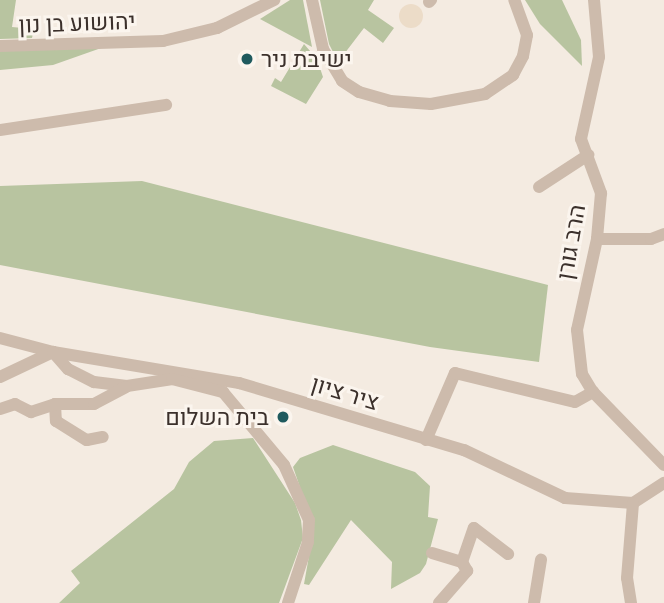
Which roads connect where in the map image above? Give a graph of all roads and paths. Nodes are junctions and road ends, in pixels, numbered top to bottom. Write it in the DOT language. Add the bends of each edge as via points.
graph roads {
  1 [pos="274,0"];
  2 [pos="312,0"];
  3 [pos="514,0"];
  4 [pos="594,0"];
  5 [pos="0,46"];
  6 [pos="166,104"];
  7 [pos="0,130"];
  8 [pos="588,155"];
  9 [pos="539,187"];
  10 [pos="664,234"];
  11 [pos="597,239"];
  12 [pos="0,338"];
  13 [pos="53,352"];
  14 [pos="0,377"];
  15 [pos="127,386"];
  16 [pos="593,392"];
  17 [pos="55,404"];
  18 [pos="0,409"];
  19 [pos="103,437"];
  20 [pos="426,440"];
  21 [pos="664,465"];
  22 [pos="664,483"];
  23 [pos="633,503"];
  24 [pos="432,553"];
  25 [pos="508,554"];
  26 [pos="541,560"];
  27 [pos="462,562"];
  28 [pos="626,602"];
  29 [pos="288,603"];
  30 [pos="439,603"];
  31 [pos="534,603"];
  1 -- 5 [label="street, יהושוע בן נון" via="217,28 174,39"];
  2 -- 3 [label="street" via="323,49 342,81 359,92 390,101 431,104 485,94 513,75 527,35"];
  4 -- 8 [label="street, הרב גורן" via="599,57 581,139"];
  6 -- 7 [label="street"];
  8 -- 9 [label="street"];
  8 -- 11 [label="street, הרב גורן" via="601,193"];
  10 -- 11 [label="street" via="651,239"];
  11 -- 16 [label="street, הרב גורן" via="577,330 582,374"];
  12 -- 13 [label="street, ציר ציון"];
  13 -- 14 [label="street"];
  13 -- 15 [label="street" via="68,369 86,378"];
  13 -- 20 [label="street, ציר ציון" via="239,383"];
  15 -- 17 [label="street" via="94,404"];
  15 -- 29 [label="street" via="172,379 223,393 284,465 309,520 308,542"];
  16 -- 20 [label="street" via="575,402 455,373"];
  16 -- 21 [label="street, הרב גורן"];
  17 -- 18 [label="street" via="31,412 15,404"];
  17 -- 19 [label="street" via="56,421 87,440"];
  20 -- 23 [label="street, ציר ציון" via="469,452 565,498"];
  22 -- 23 [label="street"];
  23 -- 28 [label="street"];
  24 -- 27 [label="street" via="456,564"];
  25 -- 27 [label="street" via="474,528"];
  26 -- 31 [label="street"];
  27 -- 30 [label="street" via="467,571"];
}
